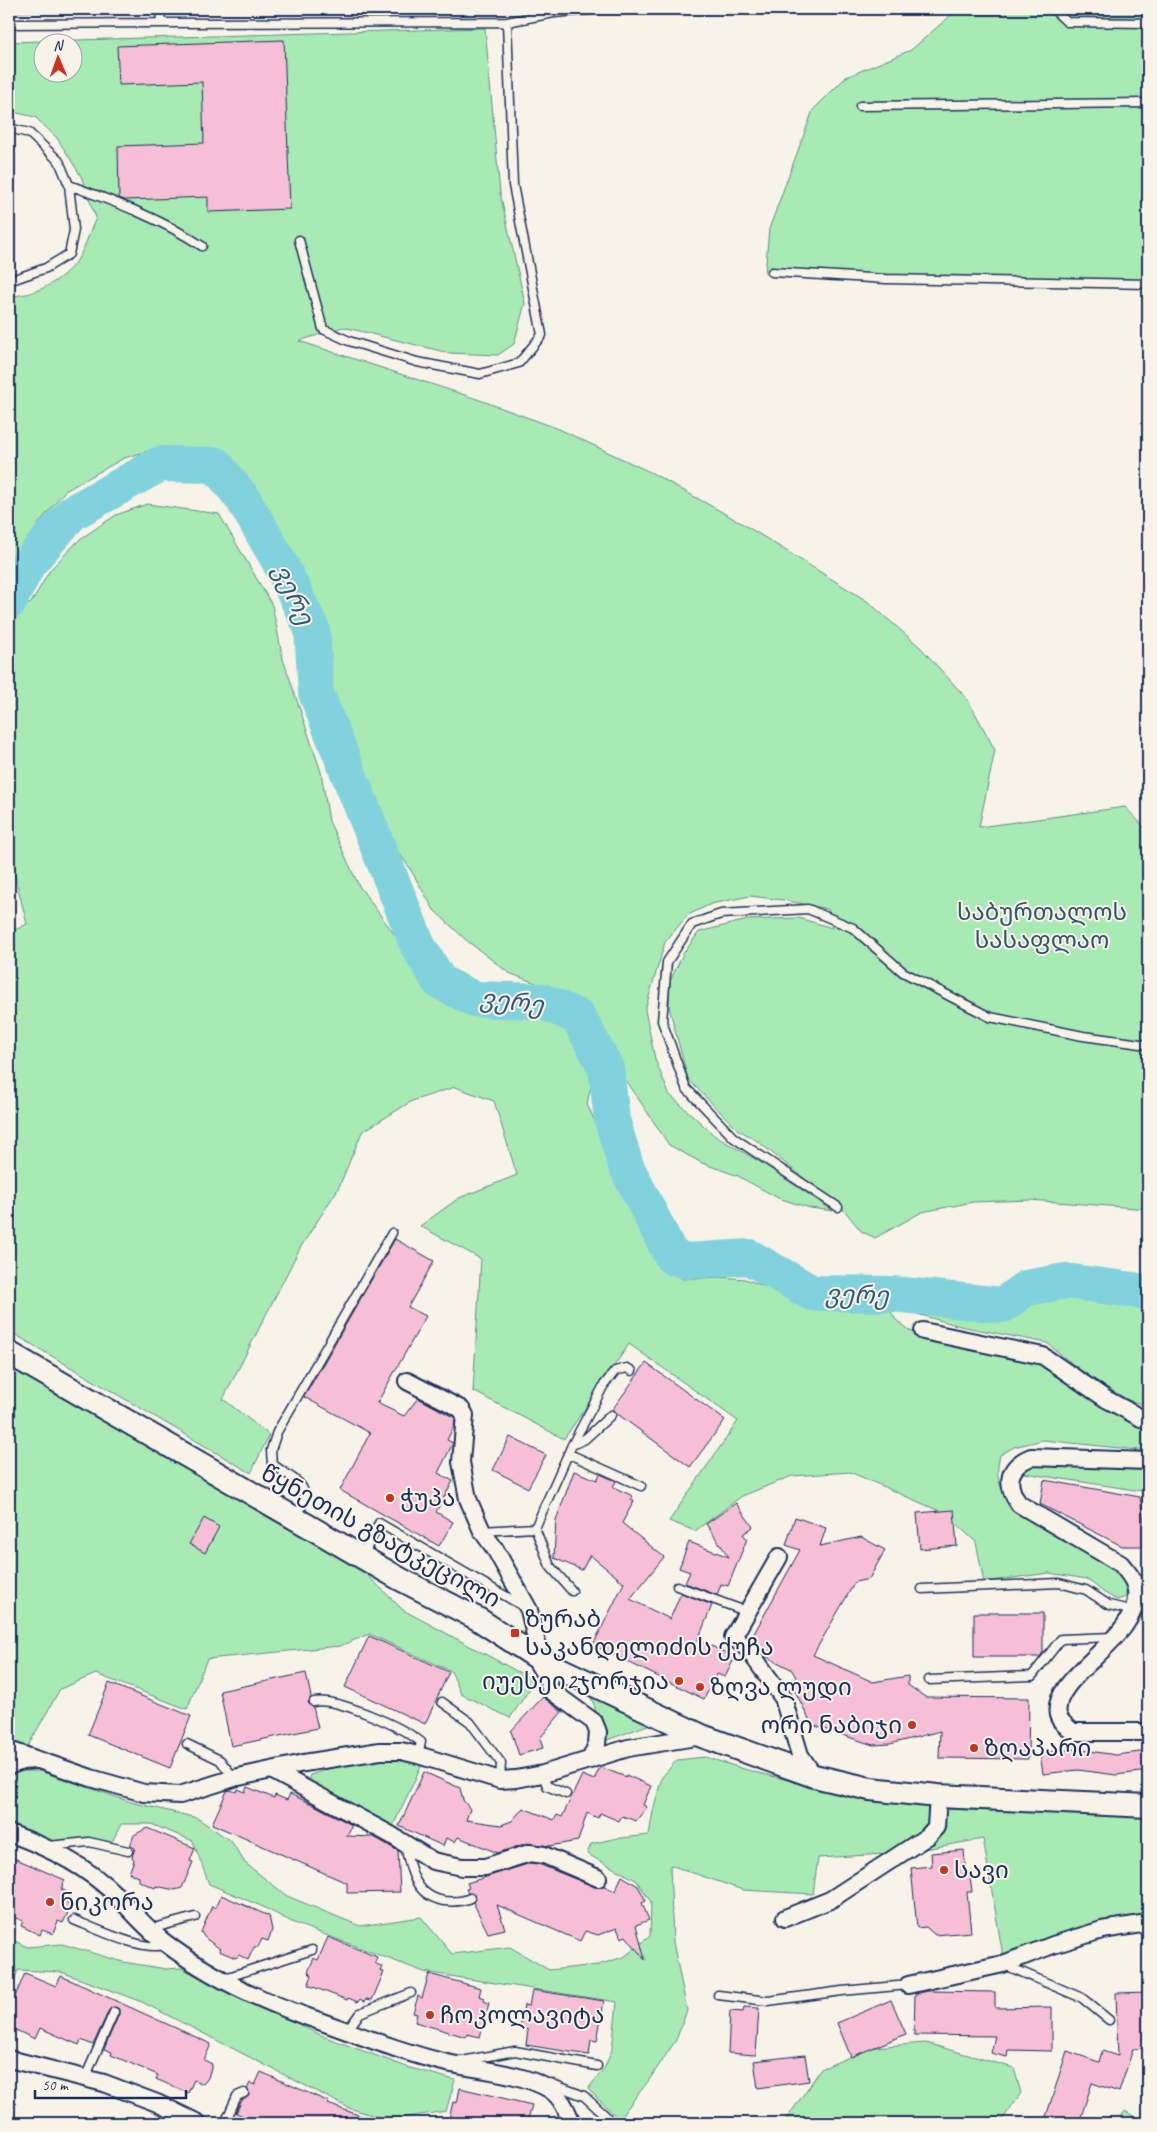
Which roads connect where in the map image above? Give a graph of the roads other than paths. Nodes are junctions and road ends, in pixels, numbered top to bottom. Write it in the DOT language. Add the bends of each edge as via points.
graph roads {
  1 [pos="160,9"];
  2 [pos="681,9"];
  3 [pos="1053,9"];
  4 [pos="507,22"];
  5 [pos="161,23"];
  6 [pos="1148,23"];
  7 [pos="9,24"];
  8 [pos="1148,103"];
  9 [pos="860,106"];
  10 [pos="9,128"];
  11 [pos="69,185"];
  12 [pos="299,240"];
  13 [pos="202,246"];
  14 [pos="772,272"];
  15 [pos="9,281"];
  16 [pos="1148,284"];
  17 [pos="1148,1045"];
  18 [pos="838,1207"];
  19 [pos="392,1233"];
  20 [pos="923,1331"];
  21 [pos="9,1353"];
  22 [pos="632,1371"];
  23 [pos="407,1382"];
  24 [pos="611,1415"];
  25 [pos="1148,1420"];
  26 [pos="572,1446"];
  27 [pos="569,1454"];
  28 [pos="1148,1461"];
  29 [pos="641,1486"];
  30 [pos="295,1519"];
  31 [pos="535,1528"];
  32 [pos="482,1530"];
  33 [pos="779,1557"];
  34 [pos="362,1558"];
  35 [pos="677,1586"];
  36 [pos="922,1589"];
  37 [pos="572,1591"];
  38 [pos="529,1610"];
  39 [pos="1134,1611"];
  40 [pos="748,1612"];
  41 [pos="1114,1637"];
  42 [pos="537,1657"];
  43 [pos="929,1680"];
  44 [pos="314,1702"];
  45 [pos="442,1702"];
  46 [pos="1148,1732"];
  47 [pos="702,1736"];
  48 [pos="187,1744"];
  49 [pos="9,1750"];
  50 [pos="418,1755"];
  51 [pos="38,1760"];
  52 [pos="590,1760"];
  53 [pos="9,1766"];
  54 [pos="273,1771"];
  55 [pos="543,1774"];
  56 [pos="814,1776"];
  57 [pos="234,1778"];
  58 [pos="500,1780"];
  59 [pos="566,1794"];
  60 [pos="938,1796"];
  61 [pos="1148,1806"];
  62 [pos="9,1833"];
  63 [pos="405,1843"];
  64 [pos="46,1846"];
  65 [pos="128,1851"];
  66 [pos="598,1878"];
  67 [pos="470,1898"];
  68 [pos="195,1917"];
  69 [pos="785,1918"];
  70 [pos="74,1920"];
  71 [pos="1148,1923"];
  72 [pos="148,1929"];
  73 [pos="164,1943"];
  74 [pos="312,1950"];
  75 [pos="1003,1964"];
  76 [pos="223,1979"];
  77 [pos="908,1985"];
  78 [pos="411,1993"];
  79 [pos="718,1995"];
  80 [pos="114,2012"];
  81 [pos="1109,2020"];
  82 [pos="347,2031"];
  83 [pos="9,2059"];
  84 [pos="447,2063"];
  85 [pos="596,2066"];
  86 [pos="514,2076"];
  87 [pos="85,2078"];
  88 [pos="244,2093"];
  89 [pos="566,2106"];
  90 [pos="607,2117"];
  91 [pos="198,2123"];
  92 [pos="226,2123"];
  93 [pos="561,2123"];
  94 [pos="572,2123"];
  1 -- 5 [label="lane"];
  2 -- 4 [label="lane" via="602,9 554,13"];
  3 -- 6 [label="lane" via="1068,22"];
  4 -- 5 [label="lane"];
  4 -- 12 [label="lane" via="513,185 542,335 519,363 480,374 417,362 349,341 323,329"];
  5 -- 7 [label="lane"];
  8 -- 9 [label="lane"];
  10 -- 11 [label="lane" via="30,133 59,161"];
  11 -- 13 [label="lane" via="180,231"];
  11 -- 15 [label="lane" via="74,230 69,254 46,268"];
  14 -- 16 [label="lane" via="886,279"];
  17 -- 18 [label="lane" via="990,1017 903,972 853,928 808,909 722,914 692,924 667,962 662,1021 686,1088 734,1138"];
  19 -- 30 [label="lane" via="277,1432 271,1450 272,1464 303,1487 305,1504"];
  20 -- 25 [label="street" via="1043,1356 1106,1399"];
  21 -- 30 [label="main road, წყნეთის გზატკეცილი"];
  22 -- 26 [label="lane" via="627,1368 615,1371 604,1385"];
  23 -- 32 [label="street" via="462,1410 465,1415 461,1462 468,1499"];
  24 -- 26 [label="lane" via="585,1439"];
  26 -- 27 [label="lane"];
  27 -- 29 [label="lane"];
  27 -- 31 [label="lane"];
  28 -- 39 [label="street" via="1031,1457 1019,1462 1011,1482 1012,1494 1019,1504 1120,1564 1132,1577 1136,1590"];
  30 -- 34 [label="main road, წყნეთის გზატკეცილი"];
  31 -- 32 [label="lane"];
  31 -- 37 [label="lane" via="550,1566"];
  32 -- 38 [label="street"];
  33 -- 40 [label="street"];
  34 -- 38 [label="lane" via="379,1523"];
  34 -- 42 [label="main road, წყნეთის გზატკეცილი" via="478,1619"];
  35 -- 40 [label="lane"];
  36 -- 39 [label="lane" via="1059,1583 1086,1590 1109,1605"];
  38 -- 42 [label="street"];
  39 -- 41 [label="street"];
  40 -- 56 [label="street" via="733,1637 748,1649 783,1698 800,1755"];
  41 -- 43 [label="lane" via="1061,1639 1032,1676"];
  41 -- 46 [label="street" via="1065,1689 1058,1704 1058,1716 1073,1732"];
  42 -- 47 [label="main road, წყნეთის გზატკეცილი"];
  42 -- 52 [label="street" via="550,1690 594,1722 598,1732 597,1744"];
  44 -- 50 [label="lane" via="342,1705 410,1733 420,1742"];
  45 -- 58 [label="lane" via="470,1722 488,1744 502,1763"];
  47 -- 52 [label="street" via="628,1748"];
  47 -- 56 [label="main road, წყნეთის გზატკეცილი"];
  48 -- 57 [label="lane" via="220,1760"];
  49 -- 51 [label="street"];
  50 -- 54 [label="street" via="380,1750"];
  50 -- 58 [label="street"];
  51 -- 53 [label="street"];
  51 -- 57 [label="street" via="91,1778 161,1795 190,1793"];
  52 -- 55 [label="street"];
  54 -- 57 [label="street"];
  54 -- 63 [label="street"];
  55 -- 58 [label="street"];
  55 -- 59 [label="lane" via="546,1786"];
  56 -- 60 [label="main road, წყნეთის გზატკეცილი" via="870,1789"];
  60 -- 61 [label="main road, წყნეთის გზატკეცილი"];
  60 -- 69 [label="street" via="936,1827 928,1836 830,1900"];
  62 -- 64 [label="street"];
  63 -- 66 [label="street" via="433,1861 462,1867 485,1867 530,1853 544,1855"];
  63 -- 67 [label="lane" via="413,1878 422,1890 434,1899 452,1902"];
  64 -- 65 [label="lane" via="89,1842"];
  64 -- 72 [label="street" via="80,1866 115,1894"];
  68 -- 72 [label="lane"];
  70 -- 73 [label="lane" via="138,1945 159,1947"];
  71 -- 75 [label="street" via="1102,1930"];
  72 -- 73 [label="street"];
  73 -- 76 [label="street"];
  74 -- 76 [label="lane"];
  75 -- 77 [label="street"];
  75 -- 81 [label="lane" via="1082,1998"];
  76 -- 82 [label="street" via="266,2000"];
  77 -- 79 [label="lane" via="768,2001"];
  78 -- 82 [label="lane" via="360,2013"];
  80 -- 87 [label="lane"];
  82 -- 84 [label="street"];
  83 -- 87 [label="street"];
  84 -- 85 [label="lane" via="514,2052"];
  84 -- 86 [label="street"];
  86 -- 89 [label="street" via="550,2090"];
  86 -- 90 [label="lane" via="567,2088 584,2096"];
  87 -- 91 [label="street" via="157,2103"];
  88 -- 92 [label="lane" via="237,2096"];
  89 -- 93 [label="lane"];
  89 -- 94 [label="street"];
}
